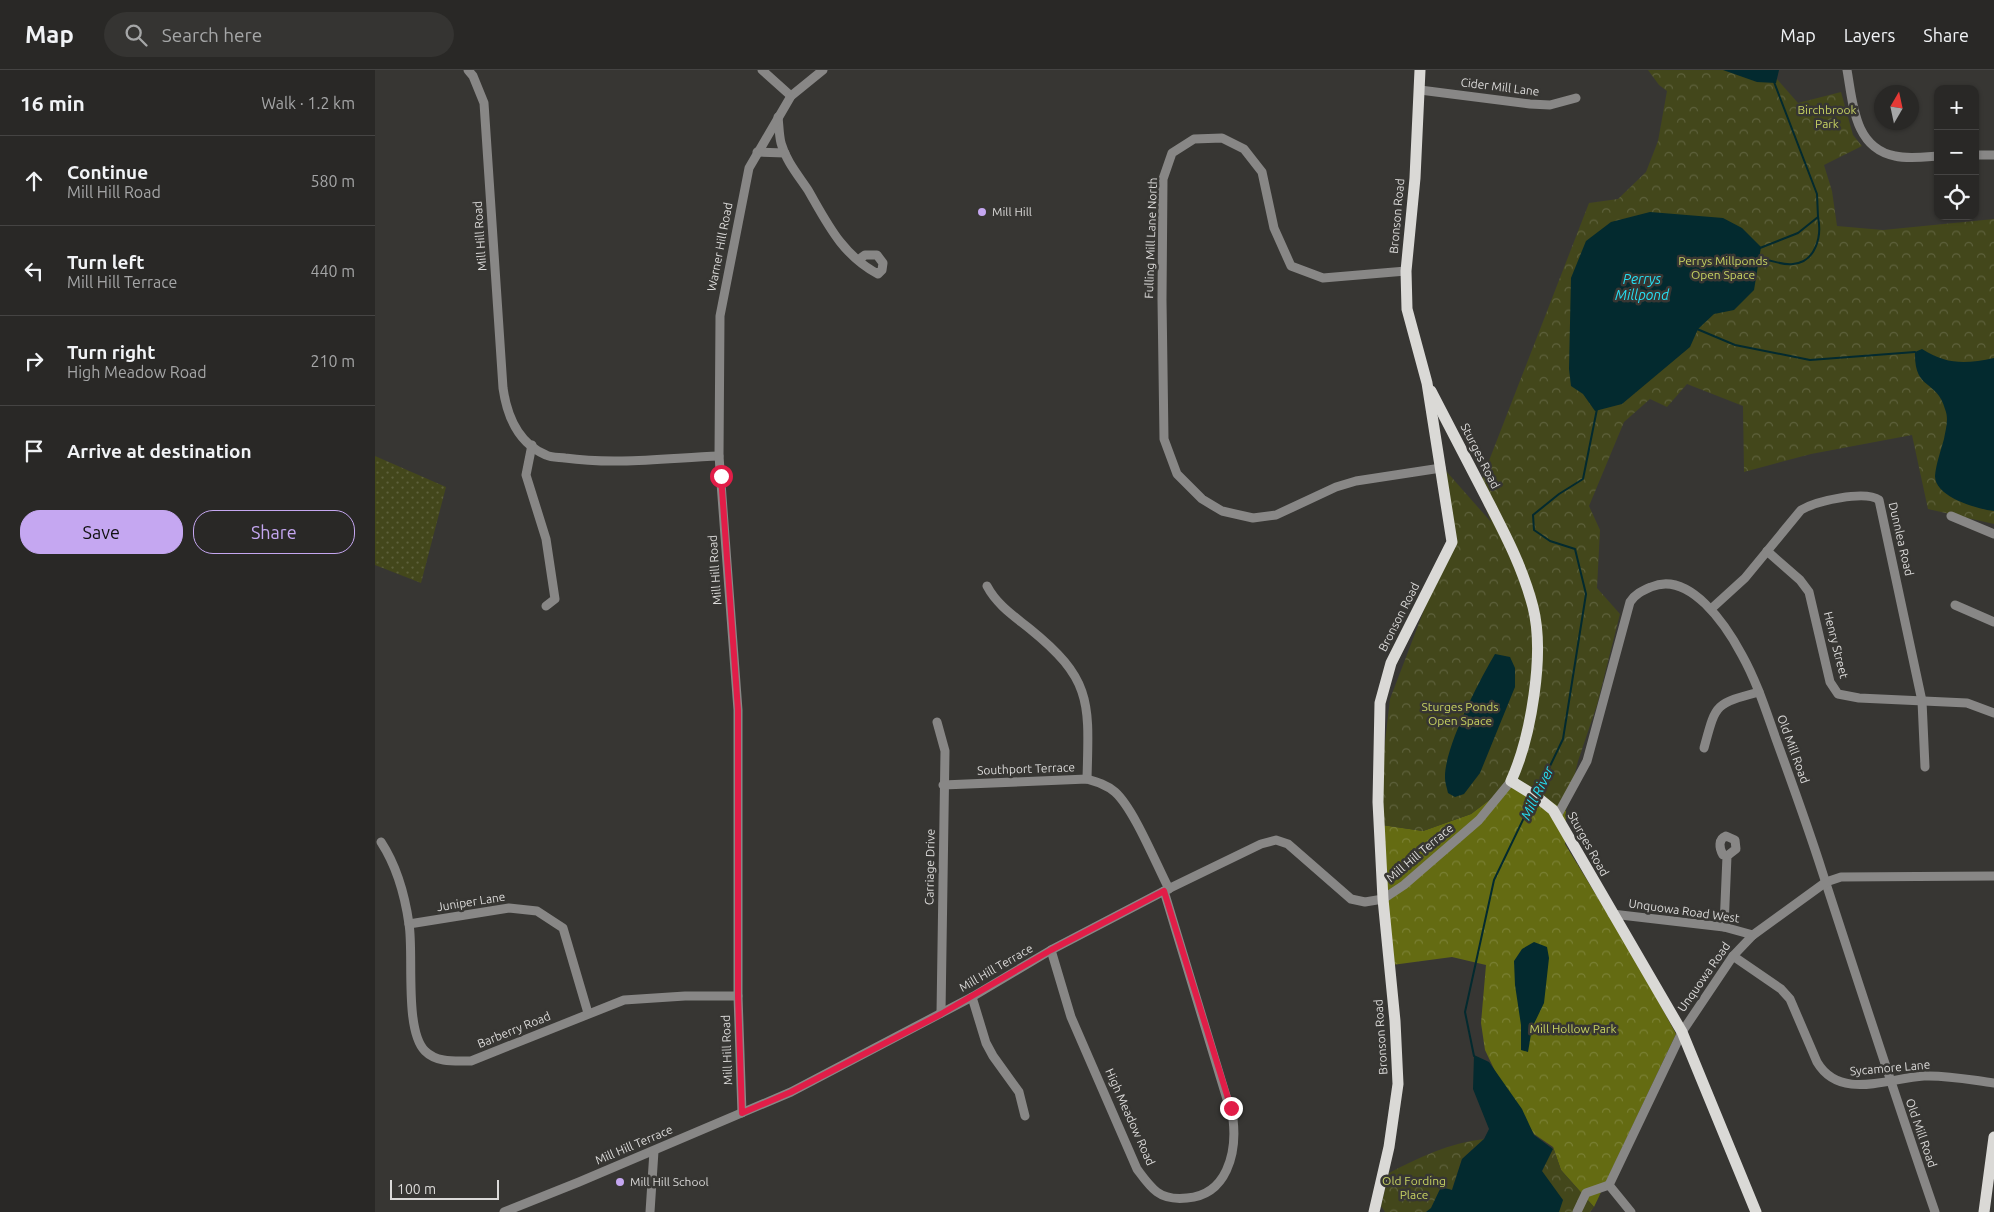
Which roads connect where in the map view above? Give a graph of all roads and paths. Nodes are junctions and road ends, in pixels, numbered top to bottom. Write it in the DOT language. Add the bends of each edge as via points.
graph roads {
  1 [pos="468,70"];
  2 [pos="762,70"];
  3 [pos="823,70"];
  4 [pos="1420,70"];
  5 [pos="1847,70"];
  6 [pos="1420,90"];
  7 [pos="791,96"];
  8 [pos="1576,98"];
  9 [pos="778,117"];
  10 [pos="757,152"];
  11 [pos="785,153"];
  12 [pos="1979,155"];
  13 [pos="1994,155"];
  14 [pos="1934,156"];
  15 [pos="858,260"];
  16 [pos="1406,271"];
  17 [pos="1427,383"];
  18 [pos="532,445"];
  19 [pos="719,456"];
  20 [pos="1441,468"];
  21 [pos="1951,516"];
  22 [pos="1994,534"];
  23 [pos="1767,551"];
  24 [pos="987,586"];
  25 [pos="1955,605"];
  26 [pos="546,606"];
  27 [pos="1711,609"];
  28 [pos="1994,622"];
  29 [pos="1759,692"];
  30 [pos="1922,701"];
  31 [pos="1994,713"];
  32 [pos="937,722"];
  33 [pos="1704,748"];
  34 [pos="1925,767"];
  35 [pos="1087,779"];
  36 [pos="1511,781"];
  37 [pos="943,785"];
  38 [pos="1555,813"];
  39 [pos="381,842"];
  40 [pos="1727,856"];
  41 [pos="1994,876"];
  42 [pos="1826,882"];
  43 [pos="1166,890"];
  44 [pos="1383,899"];
  45 [pos="1612,914"];
  46 [pos="409,924"];
  47 [pos="1724,927"];
  48 [pos="1753,935"];
  49 [pos="1051,950"];
  50 [pos="1733,956"];
  51 [pos="738,996"];
  52 [pos="972,997"];
  53 [pos="588,1013"];
  54 [pos="941,1014"];
  55 [pos="1682,1032"];
  56 [pos="1890,1081"];
  57 [pos="1994,1083"];
  58 [pos="742,1113"];
  59 [pos="1025,1116"];
  60 [pos="1994,1137"];
  61 [pos="654,1150"];
  62 [pos="1609,1185"];
  63 [pos="504,1212"];
  64 [pos="650,1212"];
  65 [pos="1374,1212"];
  66 [pos="1577,1212"];
  67 [pos="1631,1212"];
  68 [pos="1756,1212"];
  69 [pos="1935,1212"];
  70 [pos="1984,1212"];
  1 -- 18 [label="street, Mill Hill Road" via="484,103 506,410 518,432"];
  2 -- 7 [label="street"];
  3 -- 7 [label="street, Warner Hill Road"];
  4 -- 6 [label="main road, Bronson Road"];
  5 -- 14 [label="street" via="1856,119 1873,145 1894,156"];
  6 -- 8 [label="street, Cider Mill Lane" via="1530,104 1550,105"];
  6 -- 16 [label="main road, Bronson Road"];
  7 -- 9 [label="street, Warner Hill Road"];
  9 -- 10 [label="street, Warner Hill Road"];
  9 -- 11 [label="street"];
  10 -- 11 [label="street"];
  10 -- 19 [label="street, Warner Hill Road" via="747,175 720,316"];
  11 -- 15 [label="street" via="836,239"];
  12 -- 13 [label="street"];
  16 -- 17 [label="main road, Bronson Road" via="1407,309"];
  16 -- 20 [label="street, Fulling Mill Lane North" via="1323,278 1291,266 1274,228 1261,172 1244,149 1222,138 1194,139 1172,153 1163,179 1165,439 1177,474 1202,499 1222,511 1253,518 1277,516 1336,487 1356,481"];
  17 -- 20 [label="main road, Bronson Road"];
  17 -- 36 [label="main road, Sturges Road" via="1518,560 1533,608 1537,666 1532,707"];
  18 -- 19 [label="street, Mill Hill Road" via="547,456 591,462"];
  18 -- 26 [label="street" via="526,476 546,539 555,599"];
  19 -- 51 [label="street, Mill Hill Road" via="738,710"];
  20 -- 44 [label="main road, Bronson Road" via="1452,542 1391,663 1380,703 1378,802"];
  21 -- 22 [label="street"];
  23 -- 27 [label="street, Dunnlea Road" via="1745,578"];
  23 -- 30 [label="street, Henry Street" via="1809,592 1830,682 1838,694"];
  23 -- 30 [label="street, Dunnlea Road" via="1805,508 1862,494 1879,500"];
  24 -- 35 [label="street, Southport Terrace" via="994,600 1056,650 1073,672 1087,712"];
  25 -- 28 [label="street"];
  27 -- 29 [label="street, Old Mill Road" via="1742,655"];
  27 -- 38 [label="street, Old Mill Road" via="1696,596 1670,584 1654,586 1631,600 1587,761"];
  29 -- 33 [label="street" via="1718,706"];
  29 -- 42 [label="street, Old Mill Road"];
  30 -- 31 [label="street, Henry Street" via="1967,704"];
  30 -- 34 [label="street, Dunnlea Road"];
  32 -- 37 [label="street, Carriage Drive" via="945,751"];
  35 -- 37 [label="street, Southport Terrace"];
  35 -- 43 [label="street, High Meadow Road" via="1109,787 1122,799"];
  36 -- 38 [label="main road, Sturges Road"];
  36 -- 44 [label="street, Mill Hill Terrace" via="1479,820 1411,880"];
  37 -- 54 [label="street, Carriage Drive"];
  38 -- 45 [label="main road, Sturges Road"];
  39 -- 46 [label="street, Barberry Road" via="393,860"];
  40 -- 47 [label="street"];
  41 -- 42 [label="street, Unquowa Road" via="1850,876"];
  42 -- 48 [label="street, Unquowa Road"];
  42 -- 56 [label="street, Old Mill Road"];
  43 -- 44 [label="street, Mill Hill Terrace" via="1240,853 1276,840 1299,852 1351,899 1365,902"];
  43 -- 49 [label="street, Mill Hill Terrace"];
  43 -- 49 [label="street, High Meadow Road" via="1233,1119 1234,1142 1229,1167 1216,1187 1204,1194 1177,1199 1163,1196 1148,1184 1137,1168 1071,1017"];
  44 -- 65 [label="main road, Bronson Road" via="1398,1084 1389,1147"];
  45 -- 47 [label="street, Unquowa Road West"];
  45 -- 55 [label="main road, Sturges Road"];
  46 -- 53 [label="street, Juniper Lane" via="509,908 537,911 563,928"];
  46 -- 53 [label="street, Barberry Road" via="413,1025 424,1051 445,1062 471,1061"];
  47 -- 48 [label="street, Unquowa Road West"];
  48 -- 50 [label="street, Unquowa Road"];
  49 -- 52 [label="street, Mill Hill Terrace"];
  50 -- 55 [label="street, Unquowa Road"];
  50 -- 56 [label="street, Sycamore Lane" via="1781,989 1790,999 1817,1062 1829,1077 1847,1084"];
  51 -- 53 [label="street, Barberry Road" via="624,1000"];
  51 -- 58 [label="street, Mill Hill Road"];
  52 -- 54 [label="street, Mill Hill Terrace"];
  52 -- 59 [label="street" via="987,1043 1019,1092"];
  54 -- 58 [label="street, Mill Hill Terrace" via="791,1092"];
  55 -- 62 [label="street, Unquowa Road"];
  55 -- 68 [label="main road, Sturges Road"];
  56 -- 57 [label="street, Sycamore Lane" via="1942,1076"];
  56 -- 69 [label="street, Old Mill Road"];
  58 -- 61 [label="street, Mill Hill Terrace"];
  60 -- 70 [label="main road"];
  61 -- 63 [label="street, Mill Hill Terrace"];
  61 -- 64 [label="street"];
  62 -- 66 [label="street" via="1586,1193"];
  62 -- 67 [label="street"];
}
